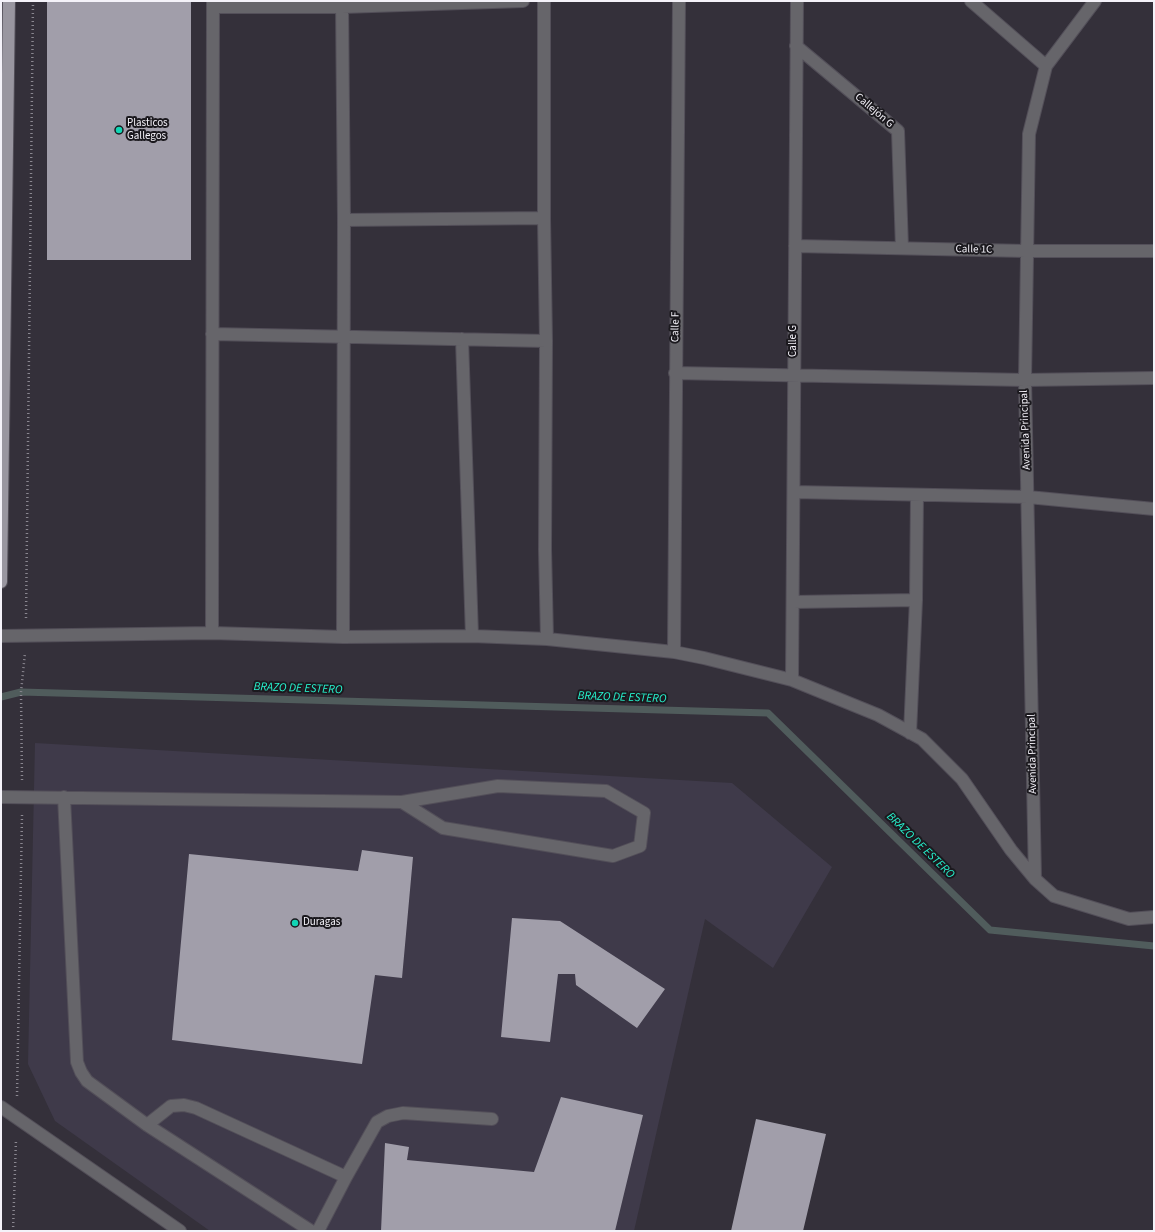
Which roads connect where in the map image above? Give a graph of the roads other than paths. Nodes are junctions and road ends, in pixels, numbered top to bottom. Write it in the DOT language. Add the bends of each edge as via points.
graph roads {
  1 [pos="9,1"];
  2 [pos="523,1"];
  3 [pos="544,1"];
  4 [pos="679,1"];
  5 [pos="797,1"];
  6 [pos="971,1"];
  7 [pos="1095,1"];
  8 [pos="213,4"];
  9 [pos="342,4"];
  10 [pos="796,46"];
  11 [pos="5,58"];
  12 [pos="1046,66"];
  13 [pos="544,218"];
  14 [pos="344,220"];
  15 [pos="795,246"];
  16 [pos="902,248"];
  17 [pos="1026,251"];
  18 [pos="1154,251"];
  19 [pos="212,334"];
  20 [pos="343,337"];
  21 [pos="462,339"];
  22 [pos="546,341"];
  23 [pos="675,373"];
  24 [pos="794,376"];
  25 [pos="1154,378"];
  26 [pos="1025,380"];
  27 [pos="794,492"];
  28 [pos="917,495"];
  29 [pos="1028,497"];
  30 [pos="1154,509"];
  31 [pos="1,582"];
  32 [pos="916,600"];
  33 [pos="793,602"];
  34 [pos="212,633"];
  35 [pos="1,636"];
  36 [pos="472,636"];
  37 [pos="343,637"];
  38 [pos="547,639"];
  39 [pos="674,652"];
  40 [pos="792,680"];
  41 [pos="910,733"];
  42 [pos="1,797"];
  43 [pos="64,797"];
  44 [pos="402,802"];
  45 [pos="1035,879"];
  46 [pos="1154,917"];
  47 [pos="1,1107"];
  48 [pos="492,1119"];
  49 [pos="147,1125"];
  50 [pos="346,1177"];
  51 [pos="180,1231"];
  52 [pos="311,1231"];
  53 [pos="318,1231"];
  1 -- 11 [label="main road"];
  2 -- 9 [label="street"];
  3 -- 13 [label="street"];
  4 -- 23 [label="street, Calle F"];
  5 -- 10 [label="street, Calle G"];
  6 -- 12 [label="street"];
  7 -- 12 [label="street, Avenida Principal"];
  8 -- 9 [label="street"];
  8 -- 19 [label="street"];
  9 -- 14 [label="street"];
  10 -- 15 [label="street, Calle G"];
  10 -- 16 [label="street, Callejón G" via="898,131"];
  11 -- 31 [label="main road"];
  12 -- 17 [label="street, Avenida Principal" via="1029,134"];
  13 -- 14 [label="street"];
  13 -- 22 [label="street"];
  14 -- 20 [label="street"];
  15 -- 16 [label="street, Calle 1C"];
  15 -- 24 [label="street, Calle G"];
  16 -- 17 [label="street, Calle 1C"];
  17 -- 18 [label="street, Calle 1C"];
  17 -- 26 [label="street, Avenida Principal"];
  19 -- 20 [label="street"];
  19 -- 34 [label="street"];
  20 -- 21 [label="street"];
  20 -- 37 [label="street"];
  21 -- 22 [label="street"];
  21 -- 36 [label="street"];
  22 -- 38 [label="street"];
  23 -- 24 [label="street"];
  23 -- 39 [label="street, Calle F"];
  24 -- 26 [label="street"];
  24 -- 27 [label="street, Calle G"];
  25 -- 26 [label="street"];
  26 -- 29 [label="street, Avenida Principal"];
  27 -- 28 [label="street"];
  27 -- 33 [label="street, Calle G"];
  28 -- 29 [label="street"];
  28 -- 32 [label="street"];
  29 -- 30 [label="street"];
  29 -- 45 [label="street, Avenida Principal"];
  32 -- 33 [label="street"];
  32 -- 41 [label="street"];
  33 -- 40 [label="street, Calle G"];
  34 -- 35 [label="street"];
  34 -- 37 [label="street"];
  36 -- 37 [label="street"];
  36 -- 38 [label="street"];
  38 -- 39 [label="street"];
  39 -- 40 [label="street"];
  40 -- 41 [label="street" via="878,715"];
  41 -- 45 [label="street" via="922,739 962,779 1011,850"];
  42 -- 43 [label="street"];
  43 -- 44 [label="street"];
  43 -- 49 [label="street" via="77,1062 87,1081"];
  44 -- 44 [label="street" via="443,828 613,856 640,846 644,813 606,790 498,786"];
  45 -- 46 [label="street" via="1054,896 1129,919"];
  47 -- 51 [label="street"];
  48 -- 50 [label="street" via="403,1113 388,1116 377,1122"];
  49 -- 50 [label="street" via="171,1106 184,1105 196,1108"];
  49 -- 52 [label="street"];
  50 -- 53 [label="street"];
}
